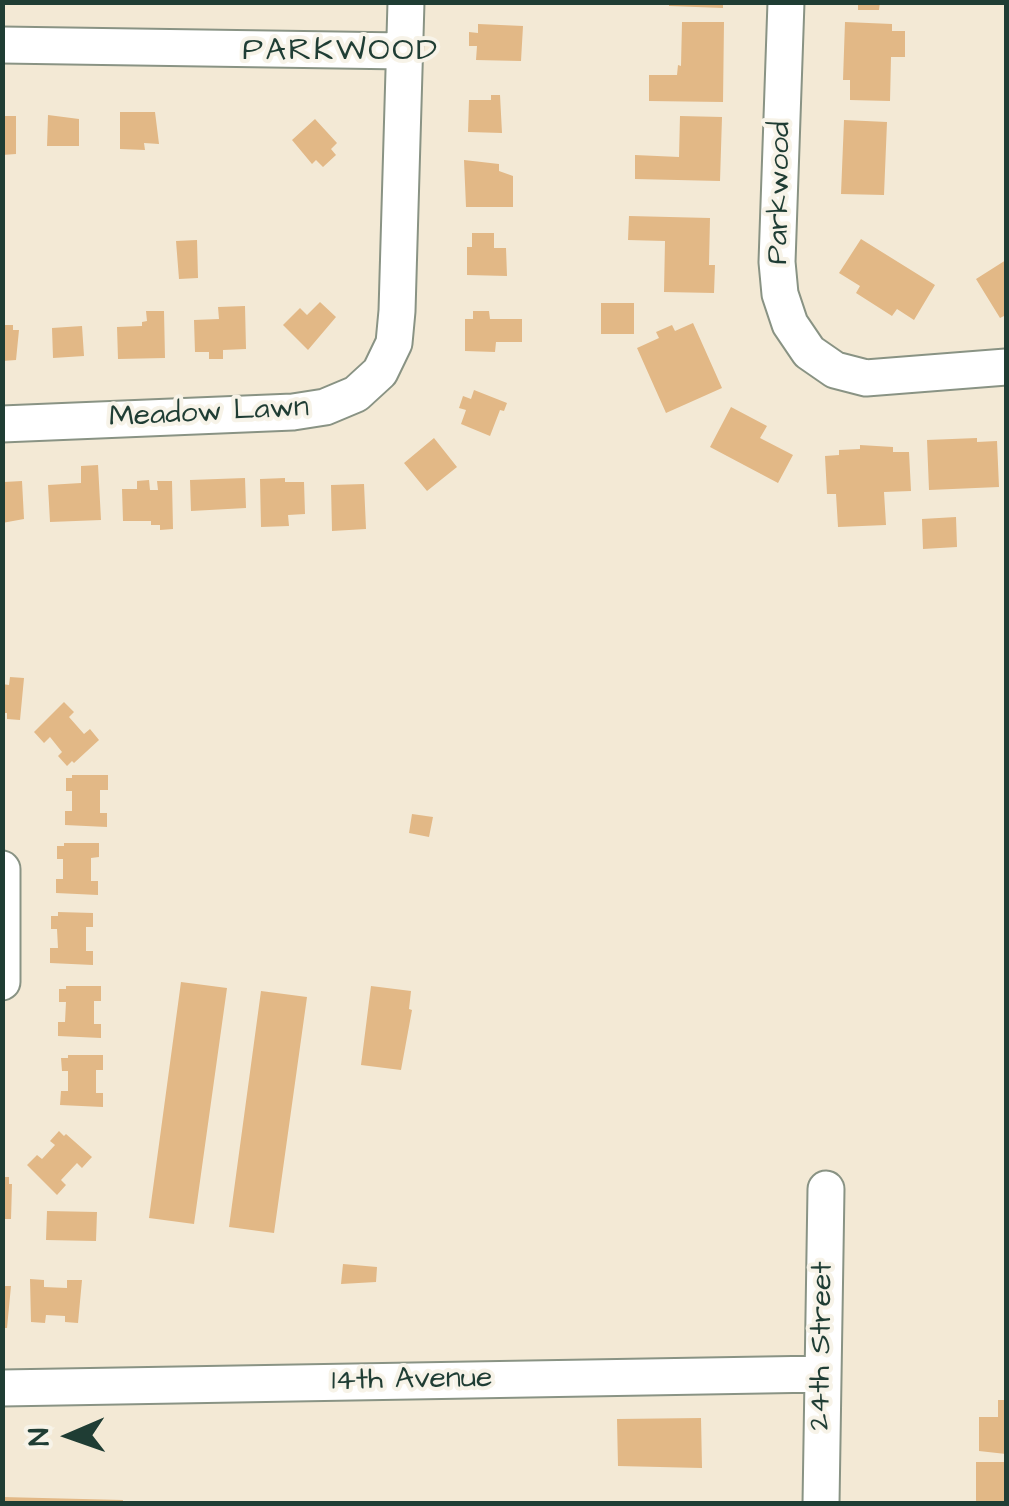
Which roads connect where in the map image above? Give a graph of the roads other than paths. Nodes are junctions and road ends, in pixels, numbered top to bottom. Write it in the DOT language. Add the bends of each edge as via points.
graph roads {
  1 [pos="406,2"];
  2 [pos="786,2"];
  3 [pos="2,45"];
  4 [pos="404,51"];
  5 [pos="1006,367"];
  6 [pos="2,424"];
  7 [pos="2,869"];
  8 [pos="2,982"];
  9 [pos="826,1189"];
  10 [pos="822,1374"];
  11 [pos="2,1388"];
  12 [pos="820,1504"];
  1 -- 4 [label="street, Meadow Lawn"];
  2 -- 5 [label="street, Parkwood" via="777,262 790,324 809,352 835,370 866,378"];
  3 -- 4 [label="street"];
  4 -- 6 [label="street, Meadow Lawn" via="397,311 394,343 380,372 356,394 294,412"];
  7 -- 8 [label="street"];
  9 -- 10 [label="street, 24th Street"];
  10 -- 11 [label="street, 14th Avenue"];
  10 -- 12 [label="street, 24th Street"];
}
